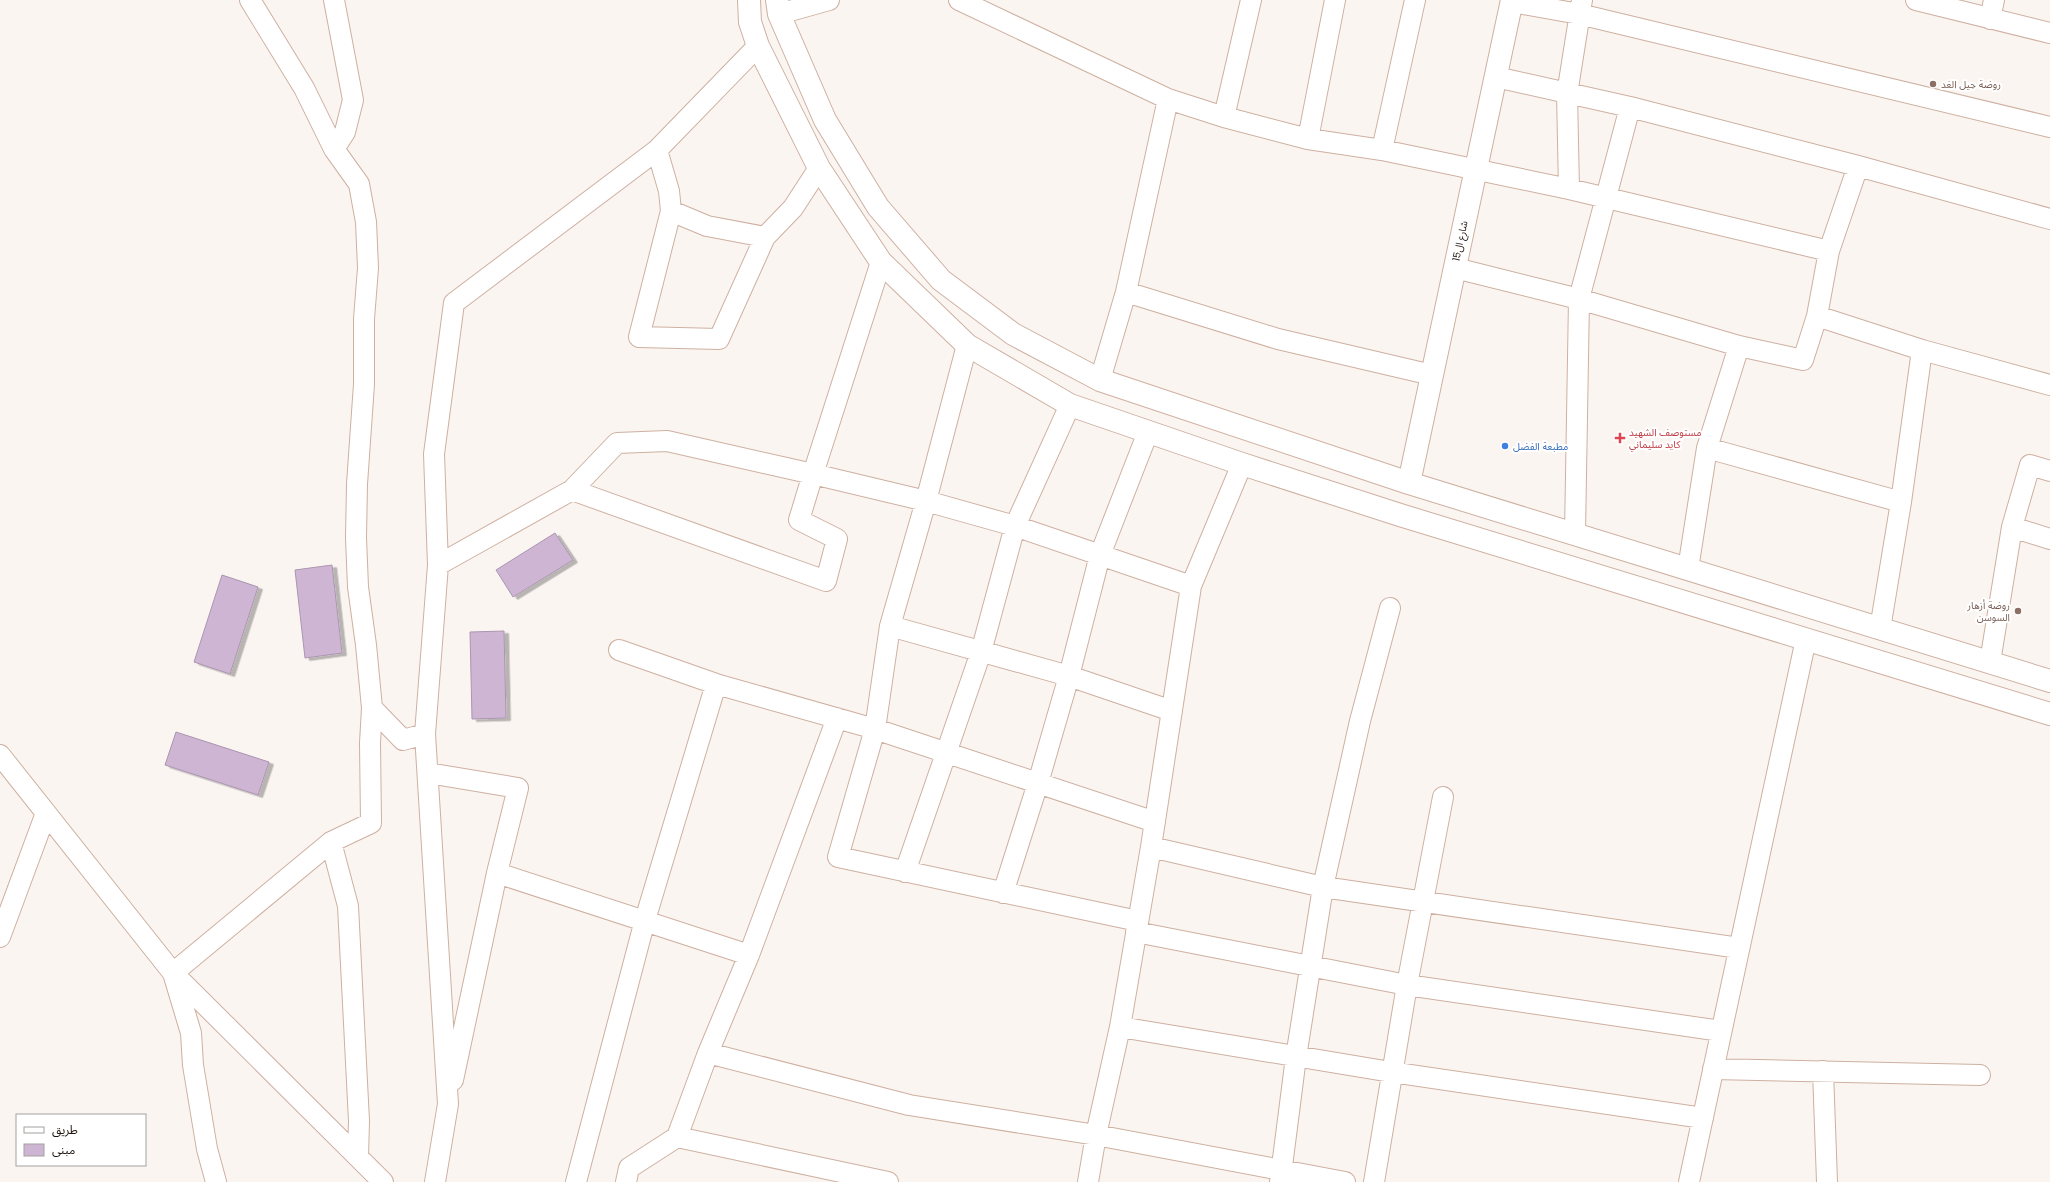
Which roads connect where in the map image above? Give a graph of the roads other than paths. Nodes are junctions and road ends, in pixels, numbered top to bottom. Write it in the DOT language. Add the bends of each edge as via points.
graph roads {
  1 [pos="250,0"];
  2 [pos="334,0"];
  3 [pos="749,0"];
  4 [pos="829,0"];
  5 [pos="959,0"];
  6 [pos="1250,0"];
  7 [pos="1335,0"];
  8 [pos="1415,0"];
  9 [pos="1916,0"];
  10 [pos="1512,1"];
  11 [pos="778,7"];
  12 [pos="1580,7"];
  13 [pos="1992,9"];
  14 [pos="2050,33"];
  15 [pos="758,46"];
  16 [pos="1496,77"];
  17 [pos="1567,94"];
  18 [pos="1168,99"];
  19 [pos="1630,107"];
  20 [pos="1224,117"];
  21 [pos="2050,127"];
  22 [pos="1308,139"];
  23 [pos="334,149"];
  24 [pos="657,150"];
  25 [pos="1382,150"];
  26 [pos="1858,166"];
  27 [pos="819,168"];
  28 [pos="1476,171"];
  29 [pos="1569,189"];
  30 [pos="1606,198"];
  31 [pos="671,211"];
  32 [pos="2050,219"];
  33 [pos="765,237"];
  34 [pos="1829,251"];
  35 [pos="881,262"];
  36 [pos="1455,268"];
  37 [pos="1126,292"];
  38 [pos="1578,299"];
  39 [pos="1817,316"];
  40 [pos="967,345"];
  41 [pos="1739,346"];
  42 [pos="1922,350"];
  43 [pos="1432,375"];
  44 [pos="1100,380"];
  45 [pos="2050,385"];
  46 [pos="1070,405"];
  47 [pos="1148,432"];
  48 [pos="1707,448"];
  49 [pos="1242,464"];
  50 [pos="2050,471"];
  51 [pos="813,474"];
  52 [pos="1409,483"];
  53 [pos="572,490"];
  54 [pos="926,501"];
  55 [pos="1901,502"];
  56 [pos="1015,526"];
  57 [pos="2012,526"];
  58 [pos="1575,534"];
  59 [pos="2050,540"];
  60 [pos="1100,555"];
  61 [pos="438,565"];
  62 [pos="1688,569"];
  63 [pos="1191,586"];
  64 [pos="1390,608"];
  65 [pos="890,626"];
  66 [pos="1880,629"];
  67 [pos="1806,639"];
  68 [pos="619,650"];
  69 [pos="981,652"];
  70 [pos="1990,662"];
  71 [pos="1069,676"];
  72 [pos="2050,681"];
  73 [pos="716,684"];
  74 [pos="372,708"];
  75 [pos="1172,711"];
  76 [pos="2050,714"];
  77 [pos="837,718"];
  78 [pos="875,729"];
  79 [pos="426,734"];
  80 [pos="947,754"];
  81 [pos="0,755"];
  82 [pos="428,773"];
  83 [pos="1038,783"];
  84 [pos="1443,797"];
  85 [pos="46,814"];
  86 [pos="1155,822"];
  87 [pos="331,842"];
  88 [pos="1151,847"];
  89 [pos="905,872"];
  90 [pos="497,873"];
  91 [pos="1323,887"];
  92 [pos="1002,893"];
  93 [pos="1422,903"];
  94 [pos="645,920"];
  95 [pos="1137,926"];
  96 [pos="0,937"];
  97 [pos="1740,948"];
  98 [pos="749,955"];
  99 [pos="1310,967"];
  100 [pos="173,973"];
  101 [pos="1407,985"];
  102 [pos="1120,1026"];
  103 [pos="1721,1031"];
  104 [pos="708,1052"];
  105 [pos="1296,1056"];
  106 [pos="1713,1069"];
  107 [pos="1823,1071"];
  108 [pos="1391,1072"];
  109 [pos="1980,1074"];
  110 [pos="448,1104"];
  111 [pos="1703,1118"];
  112 [pos="1096,1135"];
  113 [pos="677,1137"];
  114 [pos="358,1157"];
  115 [pos="1281,1175"];
  116 [pos="216,1182"];
  117 [pos="383,1182"];
  118 [pos="435,1182"];
  119 [pos="576,1182"];
  120 [pos="626,1182"];
  121 [pos="888,1182"];
  122 [pos="1088,1182"];
  123 [pos="1345,1182"];
  124 [pos="1374,1182"];
  125 [pos="1689,1182"];
  126 [pos="1827,1182"];
  1 -- 23 [label="street" via="304,88"];
  2 -- 23 [label="street" via="354,100 345,132"];
  3 -- 15 [label="main road" via="750,22"];
  4 -- 11 [label="street"];
  5 -- 18 [label="street"];
  6 -- 20 [label="street"];
  7 -- 22 [label="street"];
  8 -- 25 [label="street"];
  9 -- 13 [label="street"];
  10 -- 12 [label="street"];
  10 -- 16 [label="main road, شارع ال15"];
  11 -- 44 [label="main road" via="825,120 878,207 941,280 1012,334"];
  12 -- 17 [label="street"];
  12 -- 21 [label="street"];
  13 -- 14 [label="street"];
  15 -- 24 [label="street"];
  15 -- 27 [label="main road"];
  16 -- 17 [label="street"];
  16 -- 28 [label="main road, شارع ال15"];
  17 -- 19 [label="street"];
  17 -- 29 [label="street"];
  18 -- 20 [label="street"];
  18 -- 37 [label="street"];
  19 -- 26 [label="street"];
  19 -- 30 [label="street"];
  20 -- 22 [label="street"];
  22 -- 25 [label="street"];
  23 -- 74 [label="street" via="359,184 366,222 368,268 356,538 358,587"];
  24 -- 31 [label="street" via="669,191"];
  24 -- 61 [label="street" via="454,303 434,454"];
  25 -- 28 [label="street"];
  26 -- 32 [label="street"];
  26 -- 34 [label="street"];
  27 -- 33 [label="street" via="793,208"];
  27 -- 35 [label="main road"];
  28 -- 29 [label="street"];
  28 -- 36 [label="main road, شارع ال15"];
  29 -- 30 [label="street"];
  30 -- 34 [label="street"];
  30 -- 38 [label="street"];
  31 -- 33 [label="street" via="707,226"];
  31 -- 33 [label="street" via="640,337 719,339"];
  34 -- 39 [label="street"];
  35 -- 40 [label="main road"];
  35 -- 51 [label="street"];
  36 -- 38 [label="street"];
  36 -- 43 [label="main road, شارع ال15"];
  37 -- 43 [label="street" via="1278,339"];
  37 -- 44 [label="street"];
  38 -- 41 [label="street"];
  38 -- 58 [label="street"];
  39 -- 41 [label="street" via="1803,360"];
  39 -- 42 [label="street"];
  40 -- 46 [label="main road"];
  40 -- 54 [label="street"];
  41 -- 48 [label="street"];
  42 -- 45 [label="street"];
  42 -- 55 [label="street"];
  43 -- 52 [label="main road, شارع ال15"];
  44 -- 52 [label="main road"];
  46 -- 47 [label="main road"];
  46 -- 56 [label="street"];
  47 -- 49 [label="main road"];
  47 -- 60 [label="street"];
  48 -- 55 [label="street"];
  48 -- 62 [label="street"];
  49 -- 63 [label="street"];
  49 -- 67 [label="main road"];
  50 -- 57 [label="street" via="2030,465"];
  51 -- 53 [label="street" via="667,441 617,443"];
  51 -- 53 [label="street" via="799,520 837,539 826,581"];
  51 -- 54 [label="street"];
  52 -- 58 [label="main road"];
  53 -- 61 [label="street"];
  54 -- 56 [label="street"];
  54 -- 65 [label="street"];
  55 -- 66 [label="street"];
  56 -- 60 [label="street"];
  56 -- 69 [label="street"];
  57 -- 59 [label="street"];
  57 -- 70 [label="street"];
  58 -- 62 [label="main road"];
  60 -- 63 [label="street"];
  60 -- 71 [label="street"];
  61 -- 79 [label="street"];
  62 -- 66 [label="main road"];
  63 -- 75 [label="street"];
  64 -- 91 [label="street" via="1360,720"];
  65 -- 69 [label="street"];
  65 -- 78 [label="street"];
  66 -- 70 [label="main road"];
  67 -- 76 [label="main road"];
  67 -- 97 [label="street"];
  68 -- 73 [label="street"];
  69 -- 71 [label="street"];
  69 -- 80 [label="street"];
  70 -- 72 [label="main road"];
  71 -- 75 [label="street"];
  71 -- 83 [label="street"];
  73 -- 77 [label="street"];
  73 -- 94 [label="street"];
  74 -- 79 [label="street" via="403,740"];
  74 -- 87 [label="street" via="371,823"];
  75 -- 86 [label="street"];
  77 -- 78 [label="street"];
  77 -- 98 [label="street"];
  78 -- 80 [label="street"];
  78 -- 89 [label="street" via="838,857"];
  79 -- 82 [label="street"];
  80 -- 83 [label="street"];
  80 -- 89 [label="street"];
  81 -- 85 [label="street"];
  82 -- 90 [label="street" via="518,788"];
  82 -- 110 [label="street"];
  83 -- 86 [label="street"];
  83 -- 92 [label="street"];
  84 -- 93 [label="street"];
  85 -- 96 [label="street"];
  85 -- 100 [label="street"];
  86 -- 88 [label="street"];
  87 -- 100 [label="street"];
  87 -- 114 [label="street" via="348,906 359,1121"];
  88 -- 91 [label="street"];
  88 -- 95 [label="street"];
  89 -- 92 [label="street"];
  90 -- 94 [label="street"];
  90 -- 110 [label="street"];
  91 -- 93 [label="street"];
  91 -- 99 [label="street"];
  92 -- 95 [label="street"];
  93 -- 97 [label="street"];
  93 -- 101 [label="street"];
  94 -- 98 [label="street"];
  94 -- 119 [label="street"];
  95 -- 99 [label="street"];
  95 -- 102 [label="street"];
  97 -- 103 [label="street"];
  98 -- 104 [label="street"];
  99 -- 101 [label="street"];
  99 -- 105 [label="street"];
  100 -- 114 [label="street"];
  100 -- 116 [label="street" via="191,1033 193,1065 207,1149"];
  101 -- 103 [label="street"];
  101 -- 108 [label="street"];
  102 -- 105 [label="street"];
  102 -- 112 [label="street"];
  103 -- 106 [label="street"];
  104 -- 112 [label="street" via="909,1105"];
  104 -- 113 [label="street"];
  105 -- 108 [label="street"];
  105 -- 115 [label="street"];
  106 -- 107 [label="street"];
  106 -- 111 [label="street"];
  107 -- 109 [label="street"];
  107 -- 126 [label="street"];
  108 -- 111 [label="street"];
  108 -- 124 [label="street"];
  110 -- 118 [label="street"];
  111 -- 125 [label="street"];
  112 -- 115 [label="street"];
  112 -- 122 [label="street"];
  113 -- 120 [label="street" via="629,1168"];
  113 -- 121 [label="street"];
  114 -- 117 [label="street"];
  115 -- 123 [label="street"];
}
